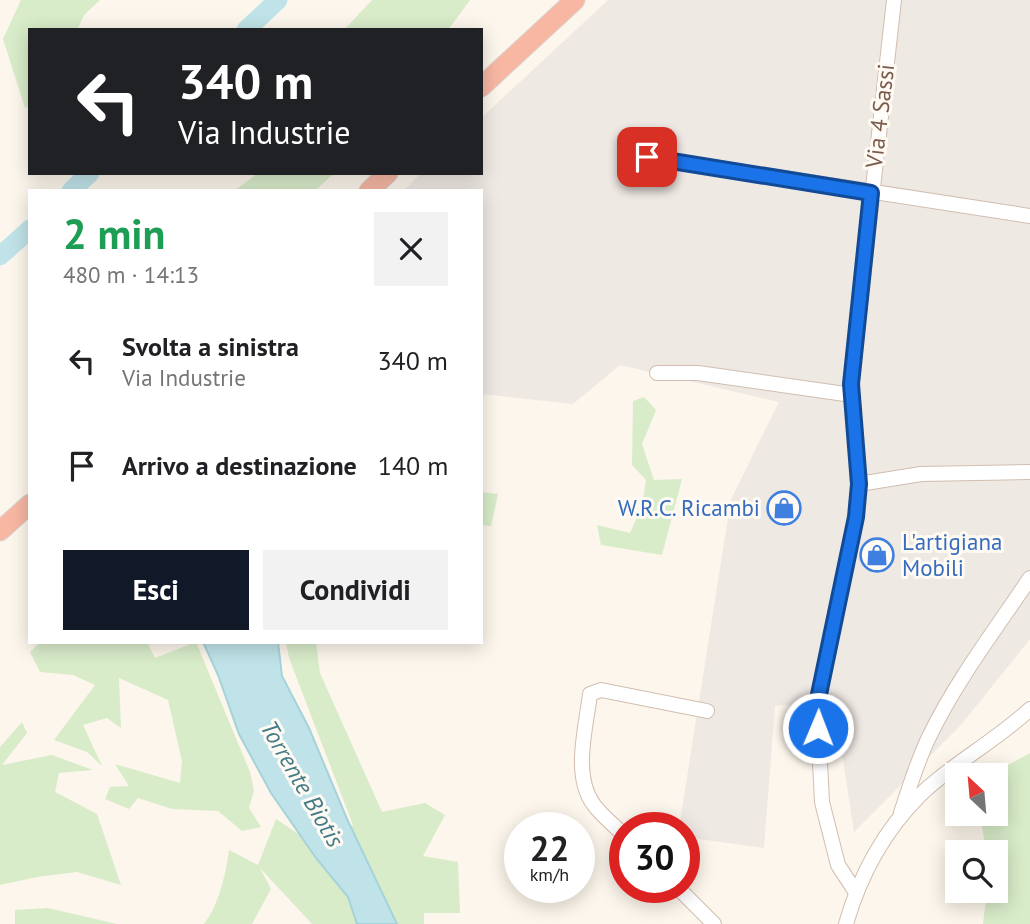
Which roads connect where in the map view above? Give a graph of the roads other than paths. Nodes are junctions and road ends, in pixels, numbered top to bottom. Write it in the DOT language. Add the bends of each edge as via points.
graph roads {
  1 [pos="559,0"];
  2 [pos="575,0"];
  3 [pos="584,0"];
  4 [pos="894,0"];
  5 [pos="551,22"];
  6 [pos="483,85"];
  7 [pos="647,157"];
  8 [pos="386,175"];
  9 [pos="371,189"];
  10 [pos="871,193"];
  11 [pos="1030,216"];
  12 [pos="657,373"];
  13 [pos="852,395"];
  14 [pos="1030,472"];
  15 [pos="859,484"];
  16 [pos="28,505"];
  17 [pos="0,531"];
  18 [pos="1030,578"];
  19 [pos="1030,709"];
  20 [pos="707,711"];
  21 [pos="900,818"];
  22 [pos="609,820"];
  23 [pos="855,891"];
  24 [pos="693,903"];
  25 [pos="714,924"];
  26 [pos="846,924"];
  1 -- 5 [label="highway"];
  2 -- 5 [label="highway"];
  3 -- 5 [label="highway" via="558,22"];
  4 -- 10 [label="street, Via 4 Sassi"];
  5 -- 6 [label="highway"];
  7 -- 10 [label="street"];
  8 -- 9 [label="highway"];
  10 -- 11 [label="street"];
  10 -- 13 [label="street, Via 4 Sassi"];
  12 -- 13 [label="street" via="698,373"];
  13 -- 15 [label="street, Via 4 Sassi"];
  14 -- 15 [label="street" via="921,474"];
  15 -- 23 [label="street, Via 4 Sassi" via="817,704 822,802 838,865"];
  16 -- 17 [label="highway"];
  18 -- 21 [label="street" via="929,736"];
  19 -- 21 [label="street" via="922,794"];
  20 -- 22 [label="street" via="601,690 590,694 581,767 584,788"];
  21 -- 23 [label="street" via="873,854"];
  23 -- 26 [label="street"];
  24 -- 25 [label="street"];
}
